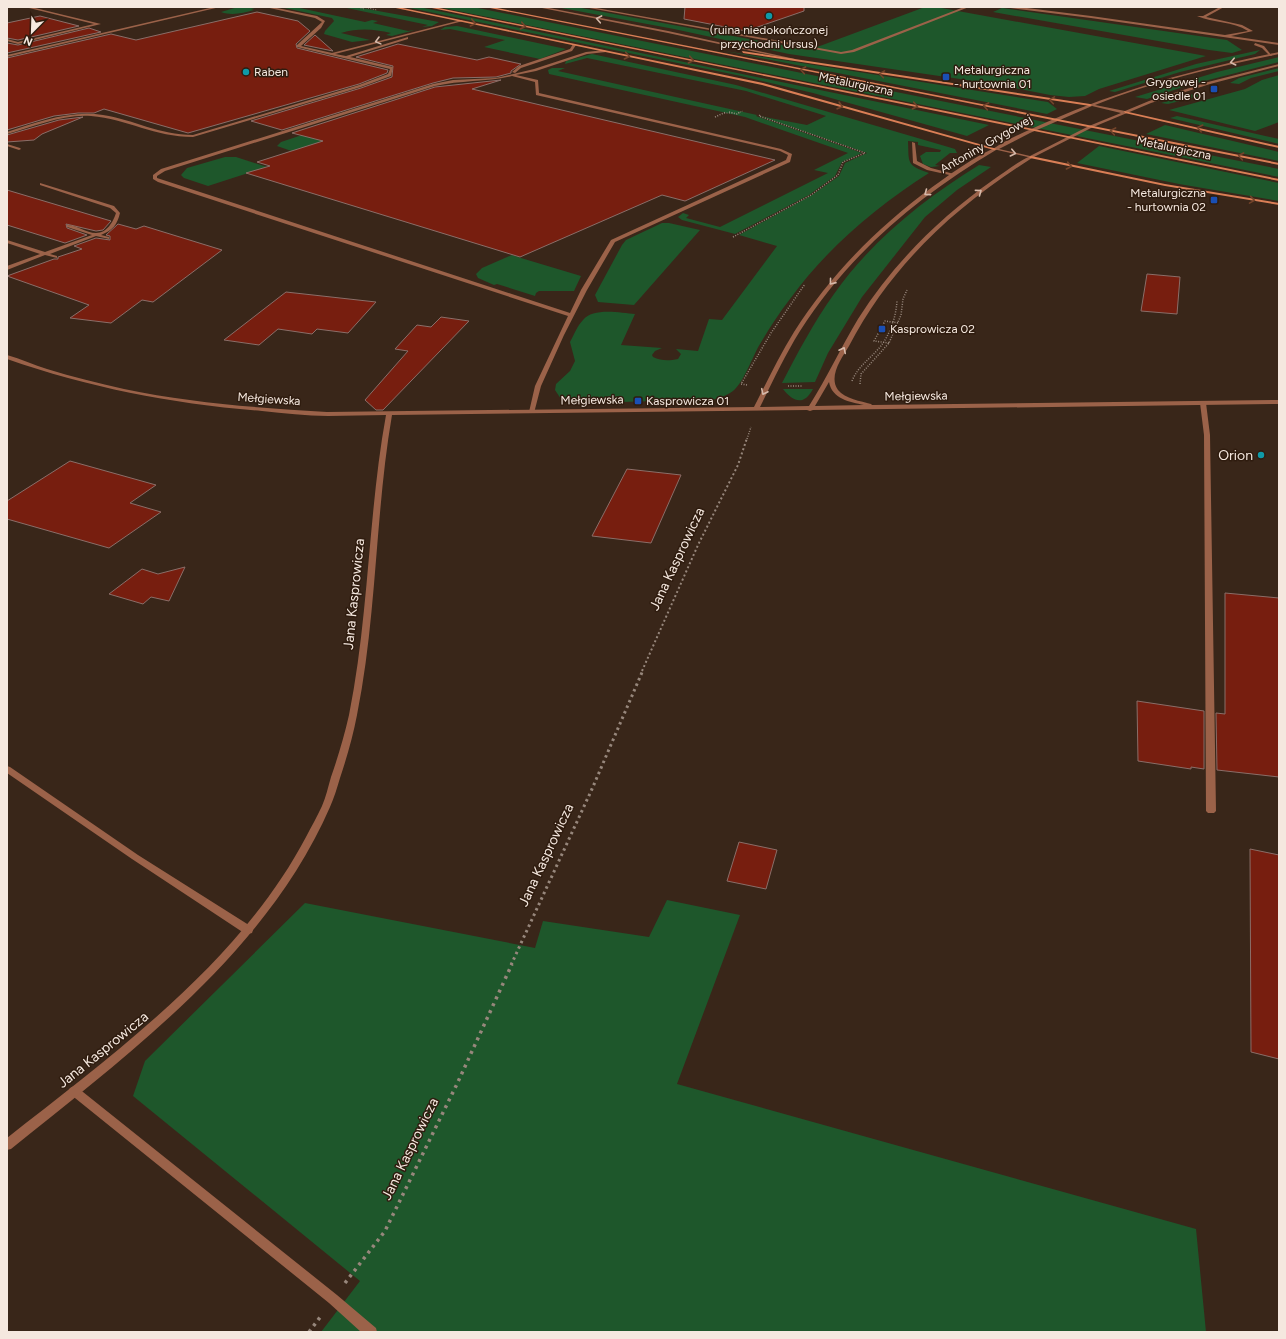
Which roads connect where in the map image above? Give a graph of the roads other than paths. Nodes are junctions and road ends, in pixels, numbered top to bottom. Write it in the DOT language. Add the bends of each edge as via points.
graph roads {
  1 [pos="27,7"];
  2 [pos="218,7"];
  3 [pos="267,7"];
  4 [pos="393,7"];
  5 [pos="430,7"];
  6 [pos="487,7"];
  7 [pos="539,7"];
  8 [pos="586,7"];
  9 [pos="967,7"];
  10 [pos="1006,7"];
  11 [pos="1222,7"];
  12 [pos="1015,8"];
  13 [pos="461,21"];
  14 [pos="416,33"];
  15 [pos="1219,37"];
  16 [pos="648,39"];
  17 [pos="7,40"];
  18 [pos="1279,44"];
  19 [pos="574,45"];
  20 [pos="605,51"];
  21 [pos="1279,53"];
  22 [pos="333,54"];
  23 [pos="1271,55"];
  24 [pos="7,56"];
  25 [pos="346,57"];
  26 [pos="815,64"];
  27 [pos="1279,65"];
  28 [pos="510,75"];
  29 [pos="1090,105"];
  30 [pos="1125,112"];
  31 [pos="154,131"];
  32 [pos="7,133"];
  33 [pos="148,133"];
  34 [pos="913,142"];
  35 [pos="7,145"];
  36 [pos="1279,147"];
  37 [pos="19,149"];
  38 [pos="995,149"];
  39 [pos="1031,157"];
  40 [pos="1279,164"];
  41 [pos="952,174"];
  42 [pos="1279,180"];
  43 [pos="42,184"];
  44 [pos="1279,204"];
  45 [pos="68,226"];
  46 [pos="96,235"];
  47 [pos="107,238"];
  48 [pos="7,241"];
  49 [pos="45,254"];
  50 [pos="55,257"];
  51 [pos="7,268"];
  52 [pos="571,315"];
  53 [pos="7,357"];
  54 [pos="832,373"];
  55 [pos="1279,402"];
  56 [pos="1203,403"];
  57 [pos="888,408"];
  58 [pos="756,409"];
  59 [pos="810,409"];
  60 [pos="532,412"];
  61 [pos="389,414"];
  62 [pos="7,769"];
  63 [pos="1211,811"];
  64 [pos="248,930"];
  65 [pos="74,1092"];
  66 [pos="7,1145"];
  67 [pos="371,1332"];
  1 -- 17 [label="street" via="99,24 18,42"];
  2 -- 24 [label="street"];
  3 -- 22 [label="street" via="322,19 324,22 320,27 298,46"];
  4 -- 13 [label="main road"];
  5 -- 42 [label="main road, Metalurgiczna, one-way"];
  6 -- 16 [label="main road, Metalurgiczna"];
  26 -- 7 [label="street, Metalurgiczna, one-way"];
  8 -- 9 [label="street" via="841,53 853,51"];
  10 -- 12 [label="street"];
  11 -- 15 [label="street" via="1201,17 1214,22 1245,26 1251,31"];
  12 -- 15 [label="street"];
  13 -- 14 [label="street"];
  13 -- 19 [label="main road, one-way"];
  14 -- 22 [label="street, one-way" via="388,38"];
  14 -- 25 [label="street" via="401,41"];
  15 -- 18 [label="street"];
  15 -- 23 [label="street" via="1260,45"];
  16 -- 26 [label="main road"];
  40 -- 16 [label="main road, Metalurgiczna, one-way"];
  19 -- 20 [label="main road"];
  19 -- 28 [label="street" via="571,50 520,67"];
  20 -- 28 [label="street" via="587,53 535,70"];
  20 -- 38 [label="main road, one-way" via="763,84"];
  21 -- 23 [label="street, Antoniny Grygowej"];
  22 -- 25 [label="street"];
  23 -- 29 [label="street, Antoniny Grygowej, one-way" via="1203,70"];
  25 -- 31 [label="street" via="392,68 390,75 193,136 172,137"];
  29 -- 26 [label="main road, one-way"];
  27 -- 30 [label="street" via="1209,83"];
  28 -- 52 [label="street" via="537,81 537,94 790,154 788,161 613,241"];
  28 -- 52 [label="street" via="496,79 452,81 434,85 163,170 156,174 155,179"];
  29 -- 30 [label="street"];
  29 -- 38 [label="street, Antoniny Grygowej"];
  36 -- 30 [label="main road, one-way"];
  30 -- 39 [label="street"];
  31 -- 32 [label="street" via="110,118 72,115"];
  31 -- 33 [label="street"];
  34 -- 41 [label="street" via="915,162 929,169"];
  35 -- 37 [label="street"];
  38 -- 39 [label="street, one-way"];
  38 -- 41 [label="street, Antoniny Grygowej"];
  39 -- 44 [label="main road, one-way" via="1171,186"];
  54 -- 39 [label="street, one-way" via="861,318 886,282 913,251 945,219 978,192"];
  41 -- 58 [label="street, Antoniny Grygowej, one-way" via="887,225 858,252 834,280 803,321"];
  43 -- 46 [label="street" via="112,207 118,213 115,223 111,228"];
  45 -- 46 [label="street"];
  46 -- 47 [label="street"];
  46 -- 49 [label="street"];
  48 -- 49 [label="street"];
  49 -- 50 [label="street"];
  49 -- 51 [label="street"];
  52 -- 60 [label="street" via="538,386"];
  53 -- 61 [label="street, Mełgiewska" via="93,384 180,401 267,411"];
  54 -- 57 [label="street" via="833,388 837,393 855,402"];
  54 -- 59 [label="street"];
  55 -- 56 [label="street, Mełgiewska"];
  56 -- 57 [label="street, Mełgiewska"];
  56 -- 63 [label="street" via="1207,435"];
  57 -- 59 [label="street, Mełgiewska"];
  58 -- 59 [label="street, Mełgiewska"];
  58 -- 60 [label="street, Mełgiewska"];
  60 -- 61 [label="street, Mełgiewska"];
  61 -- 64 [label="street, Jana Kasprowicza" via="354,711 342,763 319,825 270,904"];
  62 -- 64 [label="street" via="135,857"];
  64 -- 65 [label="street, Jana Kasprowicza" via="196,988 143,1036"];
  65 -- 66 [label="street, Jana Kasprowicza"];
  65 -- 67 [label="street"];
}
